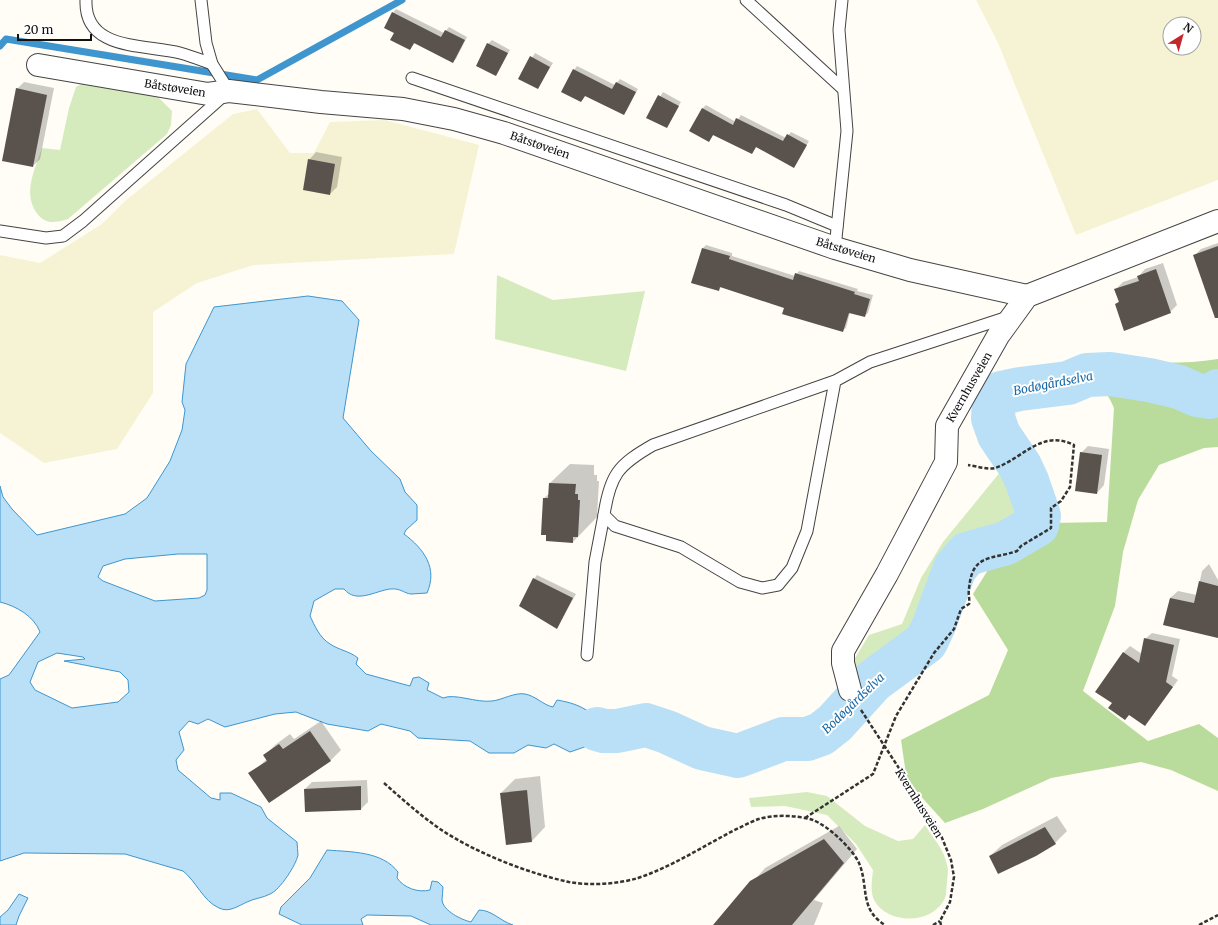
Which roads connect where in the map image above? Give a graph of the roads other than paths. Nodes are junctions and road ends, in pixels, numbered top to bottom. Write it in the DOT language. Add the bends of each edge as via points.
graph roads {
  1 [pos="86,0"];
  2 [pos="200,0"];
  3 [pos="746,0"];
  4 [pos="842,0"];
  5 [pos="212,64"];
  6 [pos="38,65"];
  7 [pos="412,78"];
  8 [pos="844,89"];
  9 [pos="229,91"];
  10 [pos="1218,221"];
  11 [pos="837,226"];
  12 [pos="0,232"];
  13 [pos="835,248"];
  14 [pos="1027,296"];
  15 [pos="1014,315"];
  16 [pos="835,380"];
  17 [pos="604,515"];
  18 [pos="587,655"];
  19 [pos="850,690"];
  1 -- 5 [label="lane" via="85,12 88,21 104,37 180,53"];
  2 -- 5 [label="lane" via="206,43"];
  3 -- 8 [label="lane"];
  4 -- 8 [label="lane" via="839,30"];
  5 -- 9 [label="lane"];
  6 -- 9 [label="street, Båtstøveien" via="208,94"];
  7 -- 11 [label="lane" via="786,205"];
  8 -- 11 [label="lane" via="847,131"];
  9 -- 12 [label="lane" via="83,221 62,236 46,238"];
  9 -- 13 [label="street, Båtstøveien" via="403,109 454,119 504,133"];
  10 -- 14 [label="street"];
  11 -- 13 [label="lane"];
  13 -- 14 [label="street, Båtstøveien" via="910,270"];
  14 -- 15 [label="street, Kvernhusveien"];
  15 -- 16 [label="lane" via="870,362"];
  15 -- 19 [label="street, Kvernhusveien" via="998,336 947,426 946,462 843,651 843,663"];
  16 -- 17 [label="lane" via="653,445 631,458 615,475"];
  16 -- 17 [label="lane" via="807,531 792,568 778,585 762,588 740,582 681,547 615,526"];
  17 -- 18 [label="lane" via="595,562"];
}
